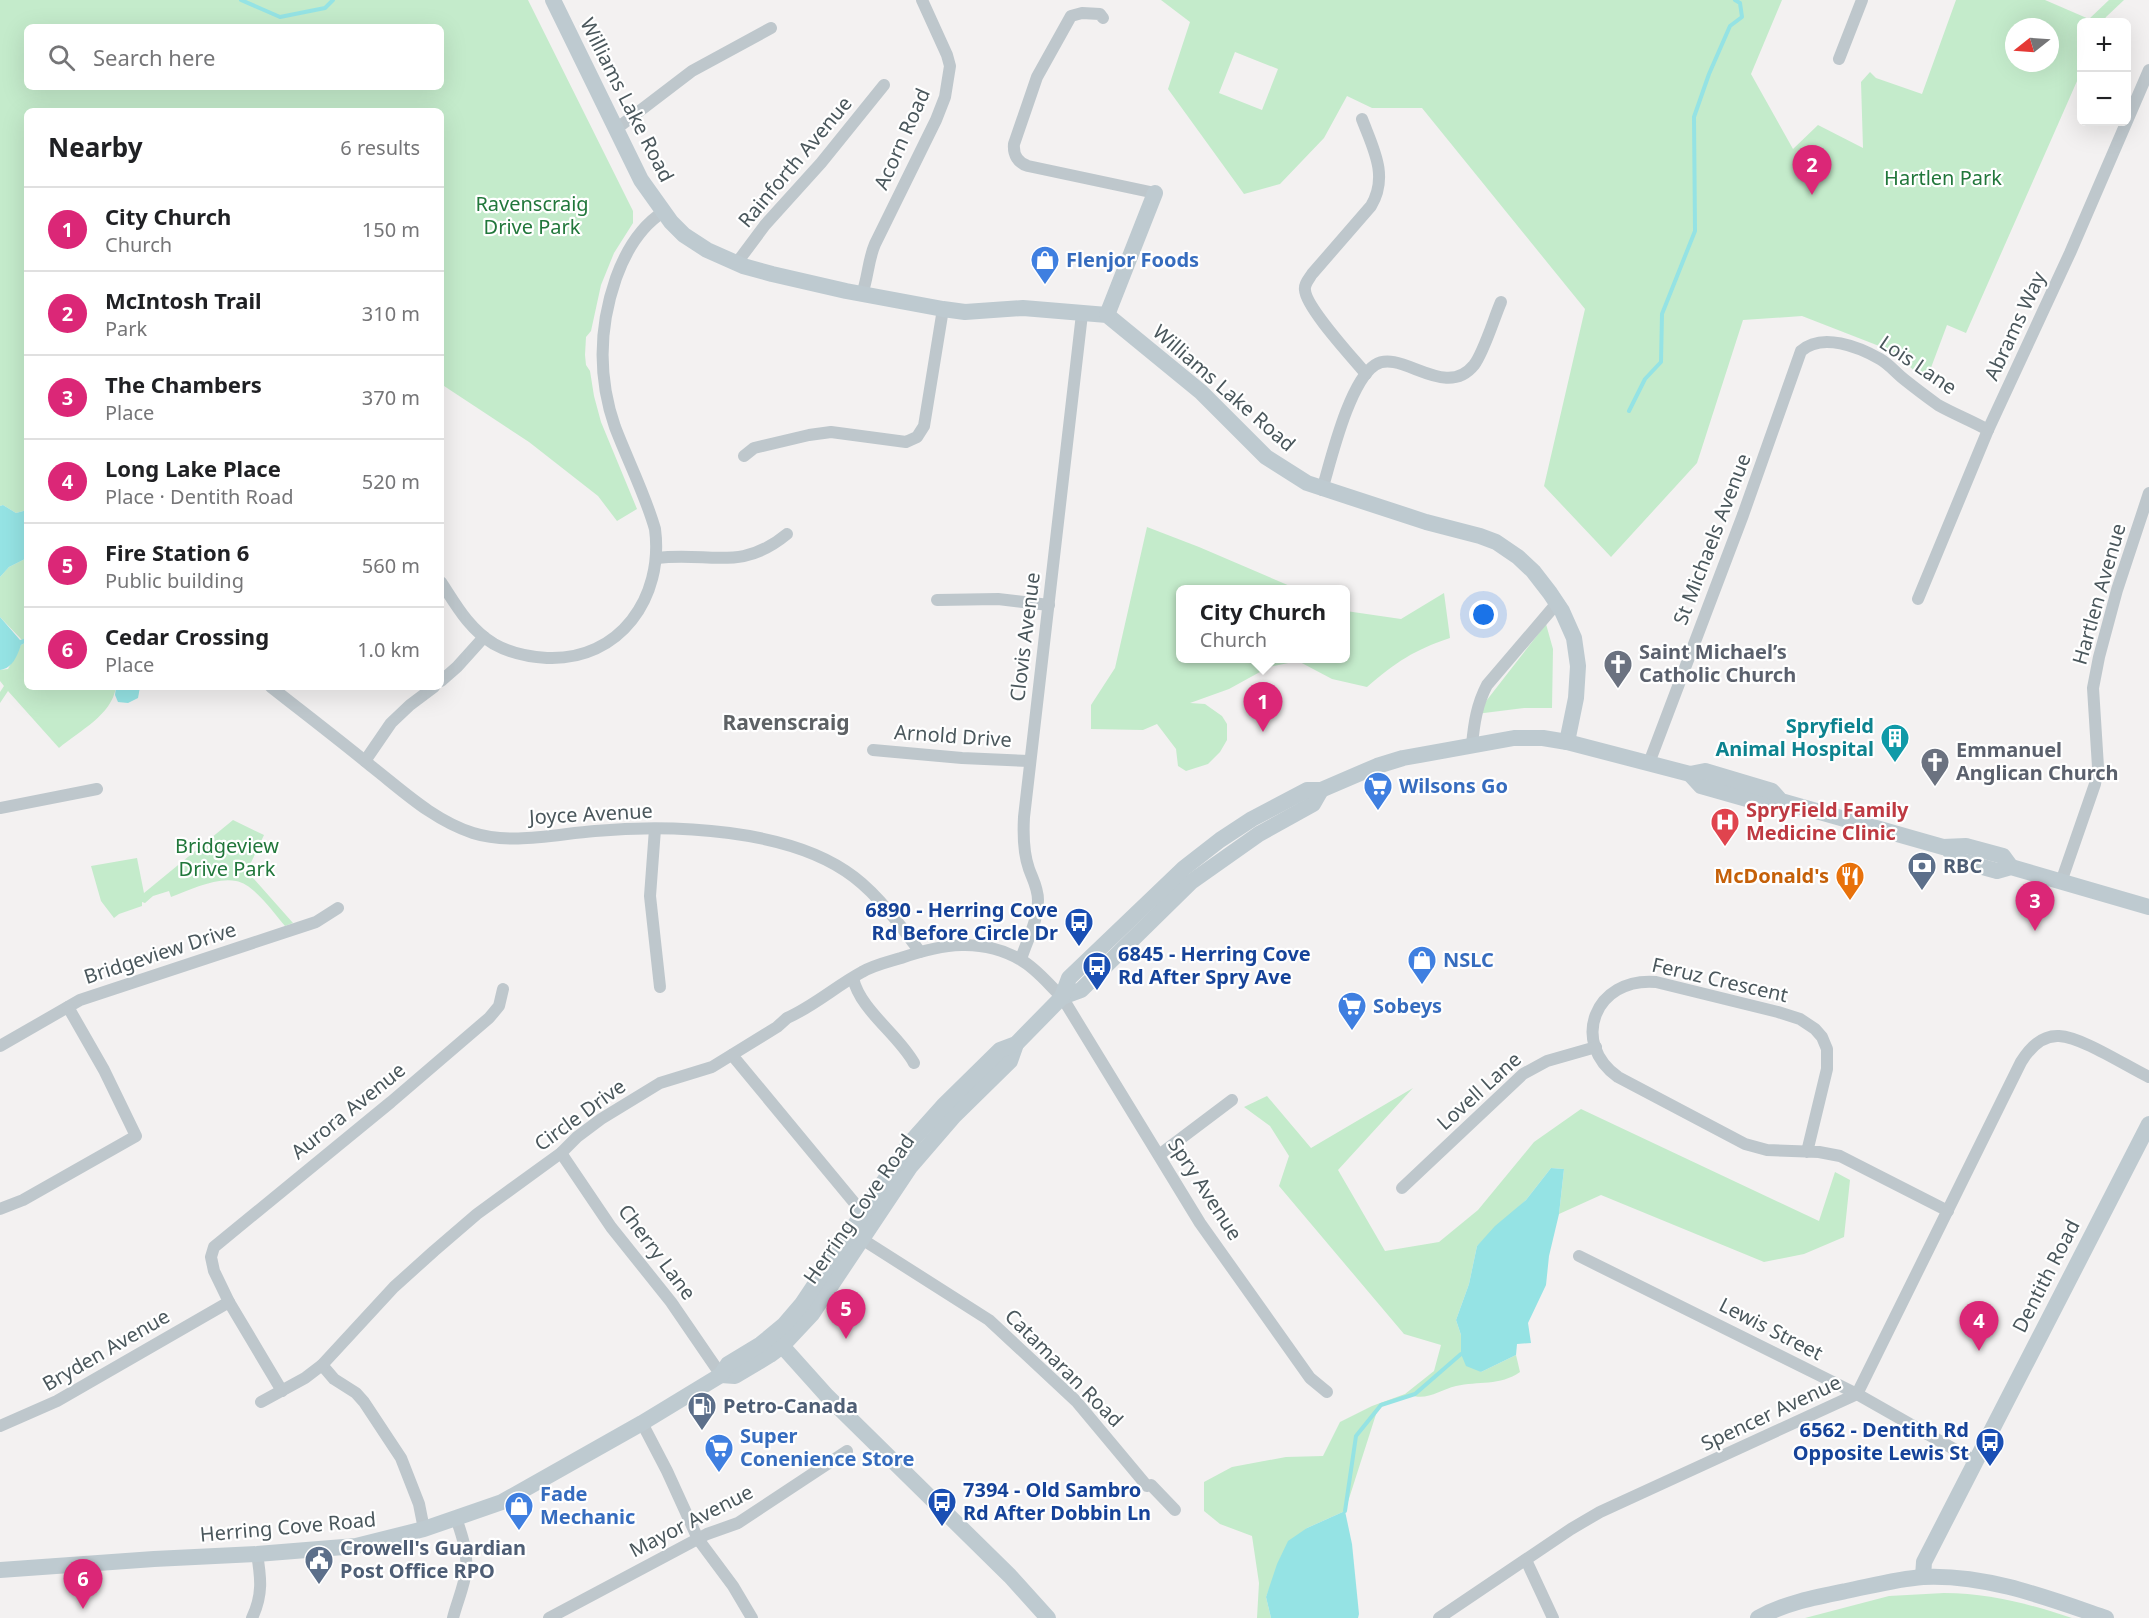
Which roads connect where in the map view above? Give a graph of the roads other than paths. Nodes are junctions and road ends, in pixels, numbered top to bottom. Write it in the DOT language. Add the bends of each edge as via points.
graph roads {
  1 [pos="553,0"];
  2 [pos="922,0"];
  3 [pos="1862,0"];
  4 [pos="1103,18"];
  5 [pos="771,28"];
  6 [pos="1839,59"];
  7 [pos="2149,70"];
  8 [pos="884,85"];
  9 [pos="1362,119"];
  10 [pos="616,129"];
  11 [pos="1155,193"];
  12 [pos="663,212"];
  13 [pos="736,264"];
  14 [pos="862,294"];
  15 [pos="1501,302"];
  16 [pos="943,309"];
  17 [pos="1082,314"];
  18 [pos="1107,315"];
  19 [pos="1824,341"];
  20 [pos="1366,374"];
  21 [pos="1988,430"];
  22 [pos="744,456"];
  23 [pos="1322,490"];
  24 [pos="2149,493"];
  25 [pos="787,534"];
  26 [pos="657,558"];
  27 [pos="444,586"];
  28 [pos="1918,599"];
  29 [pos="937,600"];
  30 [pos="1557,603"];
  31 [pos="1049,605"];
  32 [pos="484,637"];
  33 [pos="444,678"];
  34 [pos="275,690"];
  35 [pos="430,690"];
  36 [pos="1567,742"];
  37 [pos="1472,745"];
  38 [pos="873,750"];
  39 [pos="365,761"];
  40 [pos="1029,761"];
  41 [pos="1649,763"];
  42 [pos="97,789"];
  43 [pos="0,808"];
  44 [pos="655,829"];
  45 [pos="2061,882"];
  46 [pos="2149,907"];
  47 [pos="338,908"];
  48 [pos="920,952"];
  49 [pos="1021,959"];
  50 [pos="853,978"];
  51 [pos="660,987"];
  52 [pos="503,989"];
  53 [pos="1062,998"];
  54 [pos="69,1007"];
  55 [pos="1016,1044"];
  56 [pos="0,1046"];
  57 [pos="1596,1047"];
  58 [pos="732,1055"];
  59 [pos="914,1063"];
  60 [pos="2149,1077"];
  61 [pos="1232,1100"];
  62 [pos="2149,1124"];
  63 [pos="1807,1152"];
  64 [pos="561,1153"];
  65 [pos="1159,1155"];
  66 [pos="1402,1188"];
  67 [pos="0,1209"];
  68 [pos="1948,1211"];
  69 [pos="862,1212"];
  70 [pos="856,1235"];
  71 [pos="1579,1256"];
  72 [pos="229,1302"];
  73 [pos="777,1340"];
  74 [pos="322,1365"];
  75 [pos="721,1375"];
  76 [pos="282,1391"];
  77 [pos="1327,1392"];
  78 [pos="1857,1395"];
  79 [pos="261,1402"];
  80 [pos="642,1423"];
  81 [pos="0,1426"];
  82 [pos="847,1451"];
  83 [pos="1975,1461"];
  84 [pos="1175,1510"];
  85 [pos="456,1518"];
  86 [pos="423,1529"];
  87 [pos="698,1539"];
  88 [pos="257,1554"];
  89 [pos="1526,1560"];
  90 [pos="0,1570"];
  91 [pos="1923,1577"];
  92 [pos="252,1618"];
  93 [pos="453,1618"];
  94 [pos="549,1618"];
  95 [pos="752,1618"];
  96 [pos="1048,1618"];
  97 [pos="1439,1618"];
  98 [pos="1553,1618"];
  99 [pos="1758,1618"];
  100 [pos="2106,1618"];
  1 -- 10 [label="main road, Williams Lake Road"];
  2 -- 14 [label="street, Acorn Road" via="950,66 945,97 868,260"];
  3 -- 6 [label="street"];
  4 -- 11 [label="street" via="1100,14 1071,16 1037,77 1014,154 1028,166"];
  5 -- 10 [label="street" via="692,71"];
  7 -- 21 [label="street, Abrams Way"];
  8 -- 13 [label="street, Rainforth Avenue"];
  9 -- 20 [label="street" via="1380,171 1378,192 1304,289 1309,304"];
  10 -- 12 [label="main road, Williams Lake Road" via="641,180"];
  11 -- 18 [label="main road"];
  12 -- 13 [label="main road, Williams Lake Road" via="695,243"];
  12 -- 26 [label="street" via="641,233 619,271 606,315 602,347 610,411 651,515"];
  13 -- 14 [label="main road, Williams Lake Road"];
  14 -- 16 [label="main road, Williams Lake Road"];
  15 -- 20 [label="street" via="1477,360 1461,375 1441,377 1386,362 1375,365"];
  16 -- 17 [label="main road, Williams Lake Road" via="965,312 1023,308"];
  16 -- 22 [label="street" via="924,426 918,437 906,442 831,432 754,448"];
  17 -- 18 [label="main road, Williams Lake Road"];
  17 -- 31 [label="street, Clovis Avenue"];
  18 -- 23 [label="main road, Williams Lake Road" via="1201,392 1266,457"];
  19 -- 21 [label="street, Lois Lane" via="1881,359 1938,404"];
  19 -- 41 [label="street, St Michaels Avenue" via="1802,351"];
  20 -- 23 [label="street" via="1343,417"];
  21 -- 28 [label="street, Abrams Way"];
  23 -- 30 [label="main road, Williams Lake Road" via="1496,542 1533,571"];
  24 -- 45 [label="street, Hartlen Avenue" via="2099,657 2093,688 2098,767"];
  25 -- 26 [label="street" via="766,548 735,559 677,555"];
  26 -- 32 [label="street" via="652,585 640,610 622,631 588,652 564,657 528,656"];
  27 -- 32 [label="street" via="465,618"];
  29 -- 31 [label="street" via="998,599"];
  30 -- 36 [label="main road, Williams Lake Road" via="1574,638 1578,666"];
  30 -- 37 [label="street" via="1487,684 1474,719"];
  31 -- 40 [label="street, Clovis Avenue"];
  32 -- 33 [label="street"];
  34 -- 39 [label="street, Joyce Avenue"];
  35 -- 39 [label="street" via="391,723"];
  36 -- 37 [label="main road, Herring Cove Road" via="1515,738"];
  36 -- 41 [label="main road, Herring Cove Road"];
  37 -- 53 [label="main road, Herring Cove Road" via="1386,764 1321,790 1313,804 1259,834 1191,882 1081,990"];
  38 -- 40 [label="street, Arnold Drive"];
  39 -- 44 [label="street, Joyce Avenue" via="442,820 472,833 515,838"];
  40 -- 49 [label="street, Clovis Avenue" via="1023,836 1038,901 1034,928"];
  41 -- 45 [label="main road, Herring Cove Road" via="1690,774 1705,771 1772,791 1781,801 1948,849 1961,861 1997,871 2011,867"];
  42 -- 43 [label="street"];
  44 -- 48 [label="street, Joyce Avenue" via="735,834 818,856 846,871 869,891"];
  44 -- 51 [label="street" via="650,896"];
  45 -- 46 [label="main road, Herring Cove Road"];
  47 -- 54 [label="street, Bridgeview Drive" via="316,922 80,1000"];
  48 -- 49 [label="street, Circle Drive" via="946,945 968,945 997,949"];
  48 -- 50 [label="street, Circle Drive"];
  49 -- 53 [label="street, Circle Drive"];
  50 -- 58 [label="street, Circle Drive"];
  50 -- 59 [label="street" via="865,1002"];
  52 -- 72 [label="street, Aurora Avenue" via="499,1006 489,1018 214,1247 214,1271"];
  53 -- 55 [label="main road, Herring Cove Road"];
  53 -- 65 [label="street, Spry Avenue"];
  54 -- 56 [label="street, Bridgeview Drive"];
  54 -- 67 [label="street" via="136,1136"];
  55 -- 69 [label="main road, Herring Cove Road" via="1000,1050 922,1129"];
  55 -- 70 [label="main road, Herring Cove Road" via="1010,1060 954,1116"];
  57 -- 63 [label="street" via="1606,1066 1618,1077 1734,1140 1767,1150"];
  57 -- 63 [label="street, Feruz Crescent" via="1594,1021 1603,1001 1620,987 1646,981 1806,1022 1822,1037 1827,1049 1826,1078"];
  57 -- 66 [label="street, Lovell Lane" via="1551,1059 1531,1069"];
  58 -- 64 [label="street, Circle Drive" via="712,1067 660,1083 601,1119"];
  58 -- 69 [label="street"];
  60 -- 68 [label="street, Spencer Avenue" via="2075,1040 2059,1036 2037,1043 2024,1057"];
  61 -- 65 [label="street"];
  62 -- 83 [label="main road, Dentith Road"];
  63 -- 68 [label="street" via="1840,1156"];
  64 -- 74 [label="street, Circle Drive" via="477,1214 434,1251 394,1287"];
  64 -- 75 [label="street, Cherry Lane"];
  65 -- 77 [label="street, Spry Avenue" via="1200,1223 1310,1378"];
  68 -- 78 [label="street, Spencer Avenue"];
  69 -- 70 [label="main road, Herring Cove Road"];
  70 -- 73 [label="main road, Herring Cove Road" via="812,1314"];
  70 -- 84 [label="street, Catamaran Road" via="989,1320 1076,1401 1147,1486 1151,1485"];
  71 -- 78 [label="street, Lewis Street"];
  72 -- 76 [label="street"];
  72 -- 81 [label="street, Bryden Avenue" via="57,1401"];
  73 -- 75 [label="main road, Herring Cove Road" via="735,1376"];
  73 -- 96 [label="main road" via="827,1396"];
  74 -- 76 [label="street, Circle Drive"];
  74 -- 86 [label="street" via="364,1402 401,1458"];
  75 -- 80 [label="main road, Herring Cove Road"];
  76 -- 79 [label="street, Circle Drive"];
  78 -- 83 [label="street, Lewis Street"];
  78 -- 89 [label="street, Spencer Avenue" via="1600,1512"];
  80 -- 85 [label="main road, Herring Cove Road" via="502,1502"];
  80 -- 87 [label="street"];
  82 -- 87 [label="street, Mayor Avenue" via="738,1523"];
  83 -- 91 [label="main road, Dentith Road" via="1924,1562"];
  85 -- 86 [label="main road, Herring Cove Road"];
  85 -- 93 [label="street" via="467,1562"];
  86 -- 88 [label="main road, Herring Cove Road" via="356,1546"];
  87 -- 94 [label="street, Mayor Avenue"];
  87 -- 95 [label="street"];
  88 -- 90 [label="main road, Herring Cove Road"];
  88 -- 92 [label="street" via="262,1581"];
  89 -- 97 [label="street, Spencer Avenue"];
  89 -- 98 [label="street"];
  91 -- 99 [label="main road" via="1813,1598"];
  91 -- 100 [label="main road" via="2000,1585"];
}
